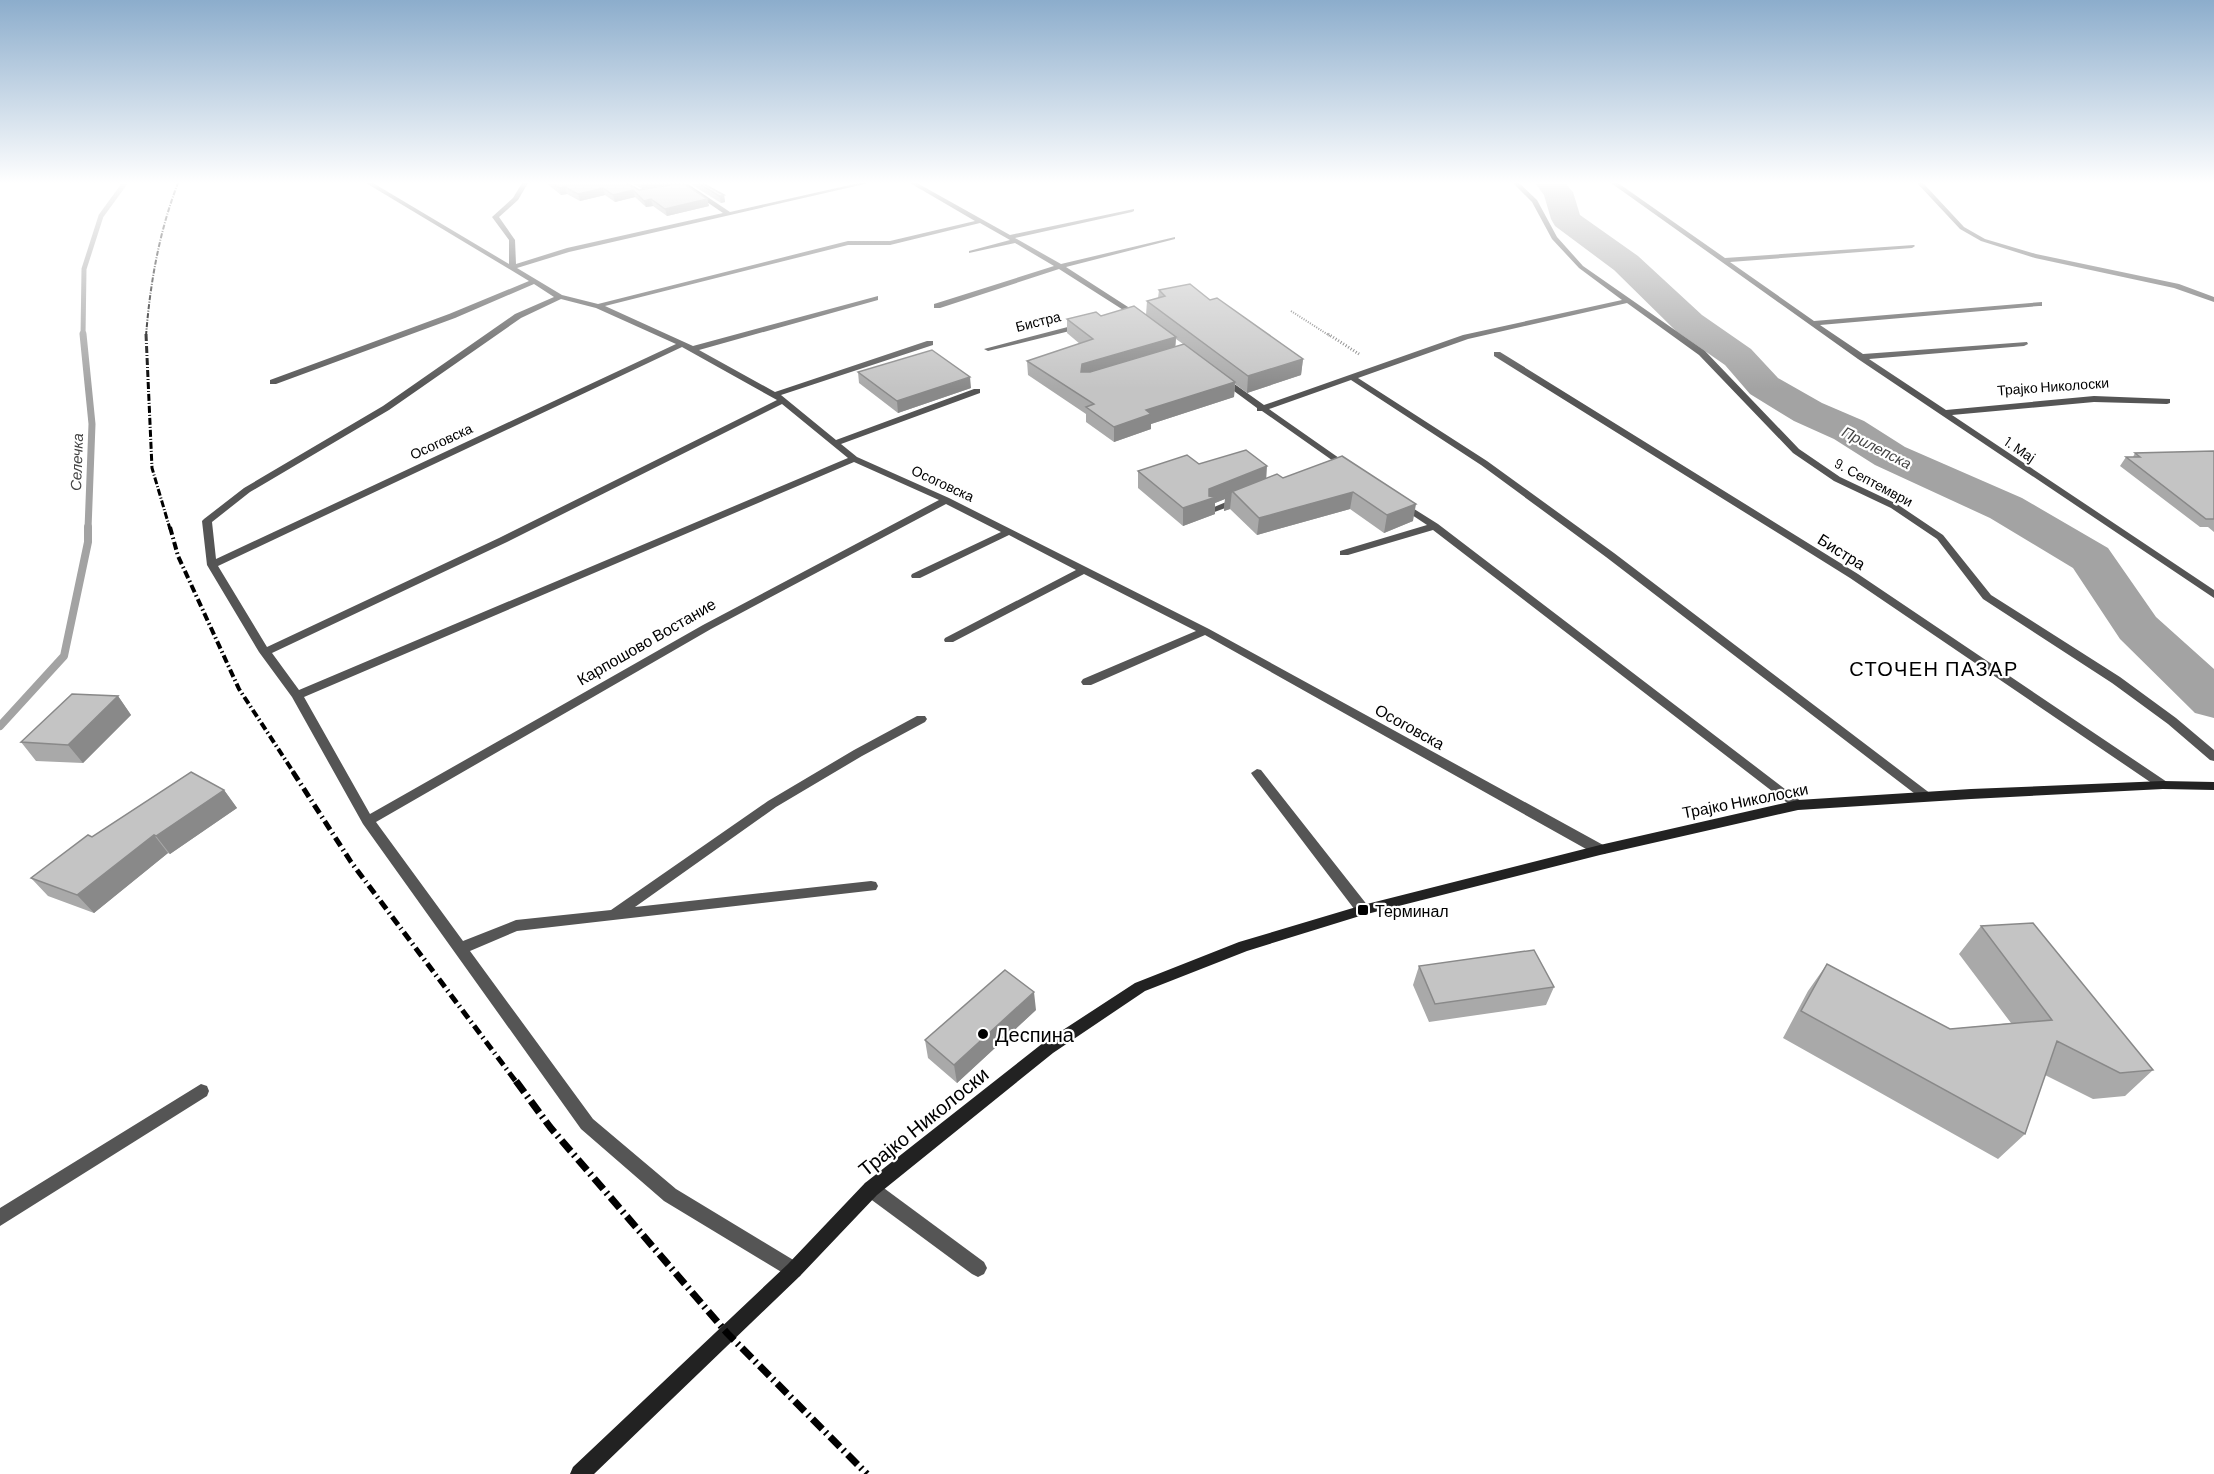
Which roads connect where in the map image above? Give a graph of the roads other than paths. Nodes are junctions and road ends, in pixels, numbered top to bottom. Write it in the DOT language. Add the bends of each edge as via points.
graph roads {
  1 [pos="487,252"];
  2 [pos="512,252"];
  3 [pos="561,252"];
  4 [pos="813,252"];
  5 [pos="1035,252"];
  6 [pos="1117,252"];
  7 [pos="1567,252"];
  8 [pos="1714,252"];
  9 [pos="1835,252"];
  10 [pos="2021,252"];
  11 [pos="1726,260"];
  12 [pos="1060,266"];
  13 [pos="513,267"];
  14 [pos="536,281"];
  15 [pos="560,297"];
  16 [pos="875,298"];
  17 [pos="2214,300"];
  18 [pos="1626,301"];
  19 [pos="2038,304"];
  20 [pos="598,306"];
  21 [pos="937,306"];
  22 [pos="1131,312"];
  23 [pos="1120,315"];
  24 [pos="1813,323"];
  25 [pos="1087,324"];
  26 [pos="1149,326"];
  27 [pos="930,343"];
  28 [pos="2024,344"];
  29 [pos="687,346"];
  30 [pos="988,349"];
  31 [pos="1497,354"];
  32 [pos="1861,357"];
  33 [pos="1214,374"];
  34 [pos="1350,375"];
  35 [pos="273,382"];
  36 [pos="977,391"];
  37 [pos="779,398"];
  38 [pos="2167,401"];
  39 [pos="1260,409"];
  40 [pos="1943,413"];
  41 [pos="835,443"];
  42 [pos="854,459"];
  43 [pos="1337,461"];
  44 [pos="1327,465"];
  45 [pos="1357,474"];
  46 [pos="1243,498"];
  47 [pos="946,500"];
  48 [pos="1396,500"];
  49 [pos="1212,510"];
  50 [pos="1435,526"];
  51 [pos="1008,532"];
  52 [pos="1344,553"];
  53 [pos="212,565"];
  54 [pos="1083,570"];
  55 [pos="916,576"];
  56 [pos="2214,595"];
  57 [pos="1204,631"];
  58 [pos="949,640"];
  59 [pos="265,652"];
  60 [pos="1087,682"];
  61 [pos="297,695"];
  62 [pos="921,719"];
  63 [pos="2214,757"];
  64 [pos="1257,773"];
  65 [pos="2163,785"];
  66 [pos="2214,786"];
  67 [pos="1927,797"];
  68 [pos="1798,805"];
  69 [pos="368,821"];
  70 [pos="1600,850"];
  71 [pos="871,886"];
  72 [pos="1363,910"];
  73 [pos="614,915"];
  74 [pos="461,948"];
  75 [pos="201,1090"];
  76 [pos="871,1189"];
  77 [pos="0,1218"];
  78 [pos="978,1268"];
  79 [pos="794,1270"];
  80 [pos="580,1474"];
  1 -- 13 [label="street, Осоговска"];
  2 -- 13 [label="street"];
  3 -- 13 [label="street"];
  4 -- 20 [label="street, Осоговска"];
  5 -- 12 [label="street"];
  6 -- 12 [label="street"];
  7 -- 18 [label="street, 9. Септември"];
  8 -- 11 [label="street, 1. Мај"];
  9 -- 11 [label="street"];
  10 -- 17 [label="street" via="2176,286"];
  11 -- 24 [label="street, 1. Мај"];
  12 -- 21 [label="street"];
  12 -- 22 [label="street"];
  13 -- 14 [label="street, Осоговска"];
  14 -- 15 [label="street, Осоговска"];
  14 -- 35 [label="street"];
  15 -- 20 [label="street, Осоговска"];
  15 -- 53 [label="street" via="518,316 386,408 247,490 207,521"];
  16 -- 29 [label="street, Осоговска"];
  18 -- 34 [label="street" via="1466,337"];
  18 -- 63 [label="street, 9. Септември" via="1702,354 1796,451 1837,479 1894,506 1940,537 1987,597 2116,680"];
  19 -- 24 [label="street"];
  20 -- 29 [label="street, Осоговска"];
  22 -- 23 [label="street"];
  22 -- 26 [label="street"];
  24 -- 32 [label="street, 1. Мај"];
  25 -- 30 [label="street, Бистра"];
  27 -- 37 [label="street"];
  28 -- 32 [label="street"];
  29 -- 37 [label="street, Осоговска"];
  29 -- 53 [label="street, Осоговска"];
  31 -- 65 [label="street, Бистра" via="1854,576"];
  32 -- 40 [label="street, 1. Мај"];
  33 -- 39 [label="street"];
  34 -- 39 [label="street"];
  34 -- 67 [label="street" via="1494,470"];
  36 -- 41 [label="street"];
  37 -- 41 [label="street, Осоговска"];
  37 -- 59 [label="street" via="503,540"];
  38 -- 40 [label="street, Трајко Николоски" via="2094,399"];
  39 -- 43 [label="street"];
  40 -- 56 [label="street, 1. Мај"];
  41 -- 42 [label="street, Осоговска"];
  42 -- 47 [label="street, Осоговска"];
  42 -- 61 [label="street"];
  43 -- 44 [label="street"];
  43 -- 45 [label="street"];
  46 -- 49 [label="street"];
  47 -- 51 [label="street, Осоговска"];
  47 -- 69 [label="street, Карпошово Востание" via="707,627"];
  48 -- 50 [label="street"];
  50 -- 52 [label="street"];
  50 -- 68 [label="street"];
  51 -- 54 [label="street, Осоговска"];
  51 -- 55 [label="street"];
  53 -- 59 [label="street"];
  54 -- 57 [label="street, Осоговска"];
  54 -- 58 [label="street"];
  57 -- 60 [label="street"];
  57 -- 70 [label="street, Осоговска"];
  59 -- 61 [label="street"];
  61 -- 69 [label="street"];
  62 -- 73 [label="street" via="772,804"];
  64 -- 72 [label="street"];
  65 -- 66 [label="main road, Трајко Николоски"];
  65 -- 67 [label="main road, Трајко Николоски"];
  67 -- 68 [label="main road, Трајко Николоски"];
  68 -- 70 [label="main road, Трајко Николоски"];
  69 -- 74 [label="street"];
  70 -- 72 [label="main road, Трајко Николоски"];
  71 -- 73 [label="street"];
  72 -- 76 [label="main road, Трајко Николоски" via="1244,946 1140,987 1048,1048"];
  73 -- 74 [label="street" via="516,926"];
  74 -- 79 [label="street" via="587,1124 670,1195"];
  75 -- 77 [label="street"];
  76 -- 78 [label="street"];
  76 -- 79 [label="main road, Трајко Николоски"];
  79 -- 80 [label="main road, Трајко Николоски"];
}
